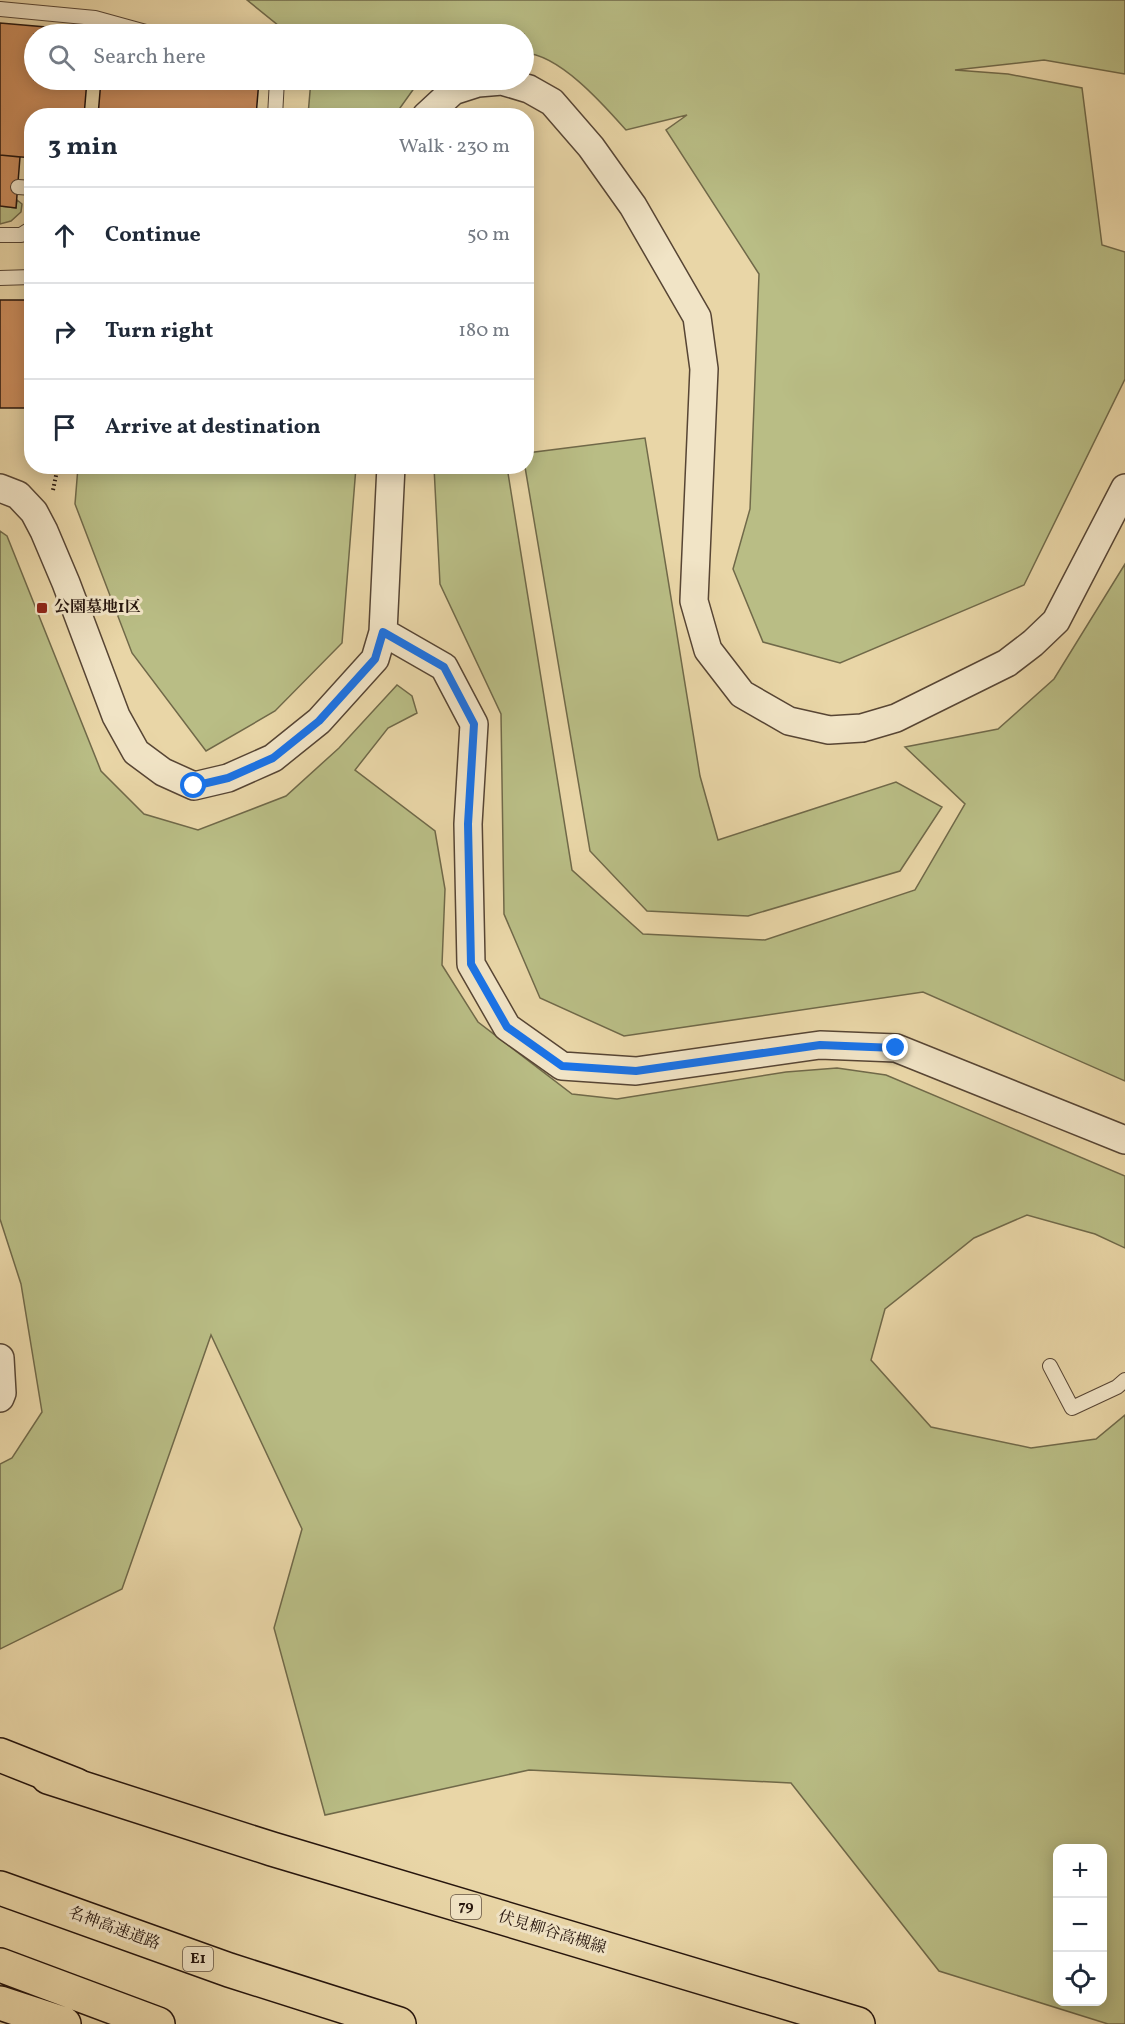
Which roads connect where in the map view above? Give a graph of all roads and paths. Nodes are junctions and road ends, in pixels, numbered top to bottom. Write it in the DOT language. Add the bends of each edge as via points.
graph roads {
  1 [pos="0,9"];
  2 [pos="117,24"];
  3 [pos="276,90"];
  4 [pos="456,90"];
  5 [pos="531,90"];
  6 [pos="275,108"];
  7 [pos="435,108"];
  8 [pos="24,233"];
  9 [pos="0,235"];
  10 [pos="24,277"];
  11 [pos="0,278"];
  12 [pos="391,474"];
  13 [pos="0,488"];
  14 [pos="1125,488"];
  15 [pos="383,632"];
  16 [pos="1125,1140"];
  17 [pos="0,1358"];
  18 [pos="1050,1366"];
  19 [pos="1125,1380"];
  20 [pos="0,1398"];
  21 [pos="0,1747"];
  22 [pos="0,1755"];
  23 [pos="0,1764"];
  24 [pos="76,1785"];
  25 [pos="0,1888"];
  26 [pos="0,1965"];
  27 [pos="0,2003"];
  28 [pos="800,2016"];
  29 [pos="64,2024"];
  30 [pos="158,2024"];
  31 [pos="399,2024"];
  32 [pos="858,2024"];
  1 -- 2 [label="lane" via="95,18"];
  3 -- 6 [label="lane"];
  4 -- 7 [label="street"];
  5 -- 14 [label="street" via="552,102 591,147 633,206 698,317 704,369 694,601 708,650 742,694 789,721 829,730 862,728 896,718 1007,663 1056,621"];
  8 -- 9 [label="lane"];
  10 -- 11 [label="lane"];
  12 -- 15 [label="street"];
  13 -- 15 [label="street" via="18,495 34,512 44,531 116,716 136,752 163,772 194,786 228,778 273,758 319,721 375,659"];
  15 -- 16 [label="street" via="444,667 474,724 468,824 471,964 507,1027 562,1066 636,1071 820,1045 896,1048"];
  17 -- 20 [label="street"];
  18 -- 19 [label="lane" via="1072,1408"];
  21 -- 24 [label="main road, 伏見柳谷高槻線 / 79"];
  22 -- 24 [label="main road"];
  23 -- 24 [label="main road, 伏見柳谷高槻線 / 79"];
  24 -- 28 [label="main road, 伏見柳谷高槻線 / 79"];
  25 -- 31 [label="main road, 名神高速道路 / E1" via="229,1970"];
  26 -- 30 [label="main road"];
  27 -- 29 [label="main road"];
  28 -- 32 [label="main road, 伏見柳谷高槻線 / 79"];
}
